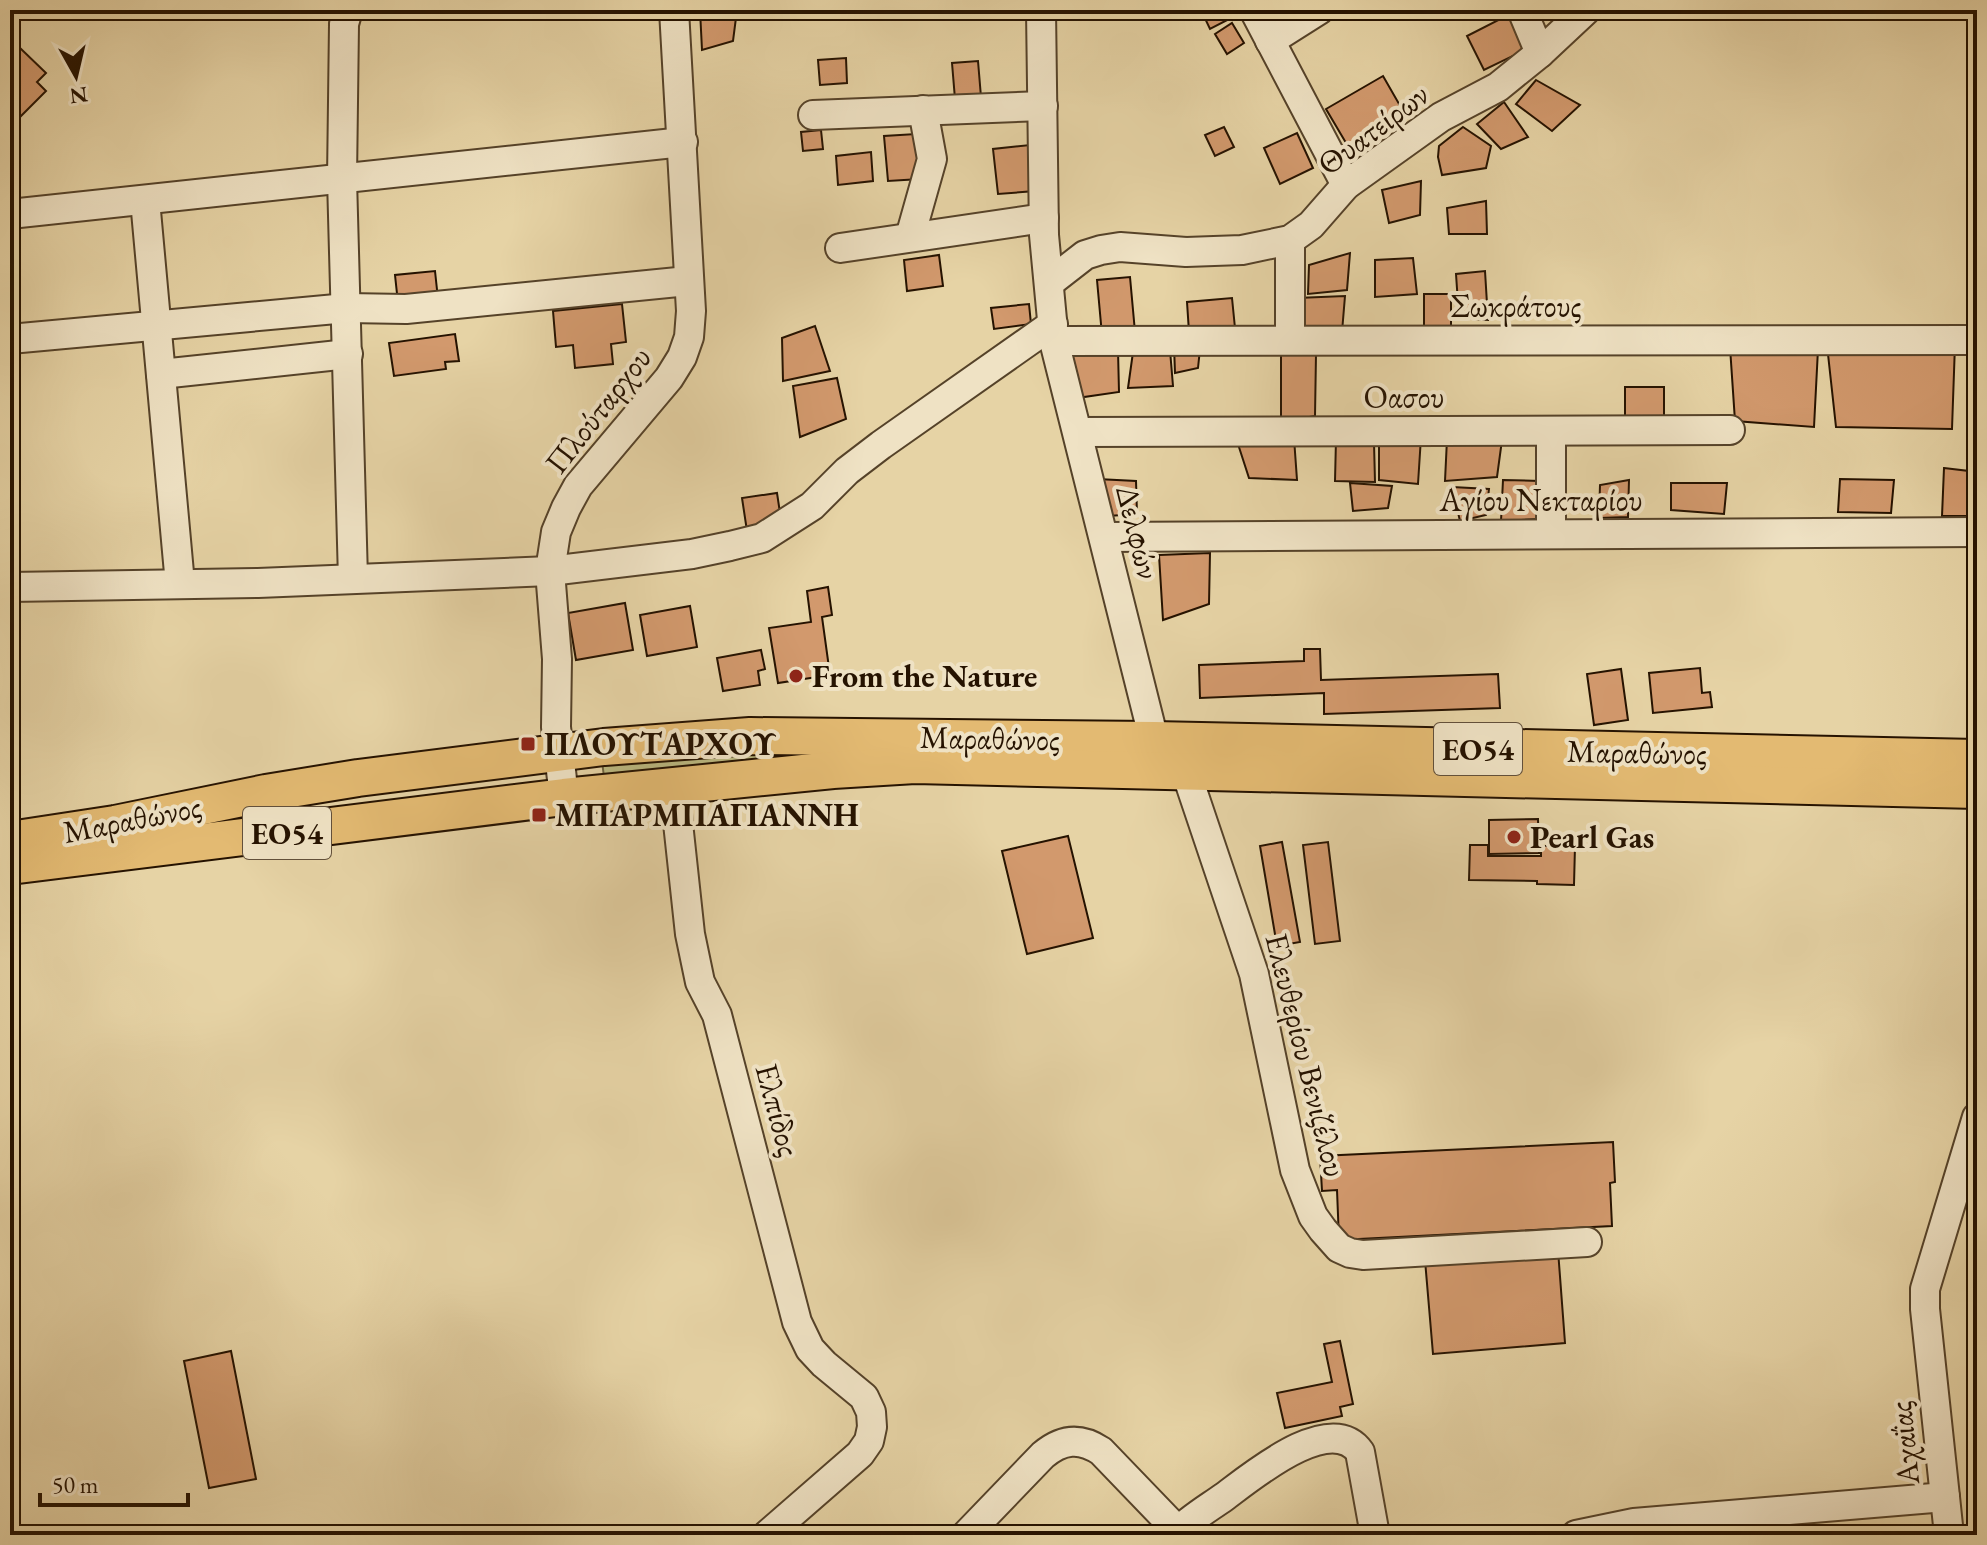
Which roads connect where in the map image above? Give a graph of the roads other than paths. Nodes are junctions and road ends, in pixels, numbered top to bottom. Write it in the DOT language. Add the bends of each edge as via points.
graph roads {
  1 [pos="348,10"];
  2 [pos="674,10"];
  3 [pos="1041,10"];
  4 [pos="1254,10"];
  5 [pos="1319,10"];
  6 [pos="1522,10"];
  7 [pos="1586,10"];
  8 [pos="1270,41"];
  9 [pos="1540,53"];
  10 [pos="1043,106"];
  11 [pos="923,110"];
  12 [pos="813,115"];
  13 [pos="683,142"];
  14 [pos="342,179"];
  15 [pos="1346,185"];
  16 [pos="145,200"];
  17 [pos="10,214"];
  18 [pos="1044,218"];
  19 [pos="910,237"];
  20 [pos="1290,240"];
  21 [pos="840,248"];
  22 [pos="688,281"];
  23 [pos="1049,283"];
  24 [pos="347,308"];
  25 [pos="156,326"];
  26 [pos="1053,332"];
  27 [pos="10,339"];
  28 [pos="1290,340"];
  29 [pos="1977,340"];
  30 [pos="348,354"];
  31 [pos="161,374"];
  32 [pos="1730,430"];
  33 [pos="1551,431"];
  34 [pos="1079,432"];
  35 [pos="1977,532"];
  36 [pos="1551,534"];
  37 [pos="1105,537"];
  38 [pos="550,571"];
  39 [pos="353,579"];
  40 [pos="180,584"];
  41 [pos="10,587"];
  42 [pos="1154,740"];
  43 [pos="1977,758"];
  44 [pos="566,768"];
  45 [pos="1186,772"];
  46 [pos="674,786"];
  47 [pos="1977,790"];
  48 [pos="10,840"];
  49 [pos="10,866"];
  50 [pos="1977,1117"];
  51 [pos="1587,1242"];
  52 [pos="1945,1497"];
  53 [pos="1176,1533"];
  54 [pos="767,1535"];
  55 [pos="966,1535"];
  56 [pos="1375,1535"];
  57 [pos="1576,1535"];
  58 [pos="1949,1535"];
  1 -- 14 [label="street"];
  2 -- 13 [label="street, Πλούταρχου"];
  3 -- 10 [label="street, Δελφών"];
  4 -- 8 [label="street"];
  5 -- 8 [label="street"];
  6 -- 9 [label="street"];
  7 -- 9 [label="street, Θυατείρων"];
  8 -- 15 [label="street"];
  9 -- 15 [label="street, Θυατείρων" via="1498,87 1441,117"];
  10 -- 11 [label="street"];
  10 -- 18 [label="street, Δελφών"];
  11 -- 12 [label="street"];
  11 -- 19 [label="street" via="932,159"];
  13 -- 14 [label="street"];
  13 -- 22 [label="street, Πλούταρχου"];
  14 -- 16 [label="street"];
  14 -- 24 [label="street"];
  15 -- 20 [label="street, Θυατείρων" via="1311,225"];
  16 -- 17 [label="street"];
  16 -- 25 [label="street"];
  18 -- 19 [label="street"];
  18 -- 23 [label="street, Δελφών"];
  19 -- 21 [label="street"];
  20 -- 23 [label="street, Θυατείρων" via="1242,250 1101,250 1085,255"];
  20 -- 28 [label="street"];
  22 -- 24 [label="street" via="406,309"];
  22 -- 38 [label="street, Πλούταρχου" via="690,326 682,357 571,497 556,532"];
  23 -- 26 [label="street, Δελφών"];
  24 -- 25 [label="street"];
  24 -- 30 [label="street"];
  25 -- 27 [label="street"];
  25 -- 31 [label="street"];
  26 -- 28 [label="street, Σωκράτους"];
  26 -- 34 [label="street, Δελφών"];
  26 -- 38 [label="street" via="881,445 812,506 762,538 692,554"];
  28 -- 29 [label="street, Σωκράτους"];
  30 -- 31 [label="street"];
  30 -- 39 [label="street"];
  31 -- 40 [label="street"];
  32 -- 33 [label="street, Οασου"];
  33 -- 34 [label="street, Οασου"];
  33 -- 36 [label="street"];
  34 -- 37 [label="street, Δελφών"];
  35 -- 36 [label="street, Αγίου Νεκταρίου"];
  36 -- 37 [label="street, Αγίου Νεκταρίου"];
  37 -- 42 [label="street, Δελφών"];
  38 -- 39 [label="street"];
  38 -- 44 [label="street, Πλούταρχου" via="555,699"];
  39 -- 40 [label="street"];
  40 -- 41 [label="street"];
  42 -- 43 [label="main road, Μαραθώνος / ΕΟ54"];
  42 -- 44 [label="main road, Μαραθώνος / ΕΟ54" via="750,736 687,739"];
  44 -- 46 [label="main road, Μαραθώνος / ΕΟ54"];
  44 -- 48 [label="main road, Μαραθώνος / ΕΟ54" via="290,788"];
  44 -- 49 [label="main road, Μαραθώνος / ΕΟ54" via="218,841"];
  45 -- 46 [label="main road, Μαραθώνος / ΕΟ54" via="915,765"];
  45 -- 47 [label="main road, Μαραθώνος / ΕΟ54"];
  45 -- 51 [label="street, Ελευθερίου Βενιζέλου" via="1254,974 1295,1170 1323,1230 1339,1248 1363,1255"];
  46 -- 54 [label="street, Ελπίδος" via="700,982 717,1015 797,1322 810,1349 864,1397 871,1412 869,1441 860,1454"];
  50 -- 52 [label="street, Αχαΐας" via="1925,1289"];
  52 -- 57 [label="street, Αχαΐας" via="1634,1523"];
  52 -- 58 [label="street"];
  53 -- 55 [label="street" via="1109,1457 1074,1440 1043,1455"];
  53 -- 56 [label="street" via="1293,1450 1340,1439 1360,1452"];
}
